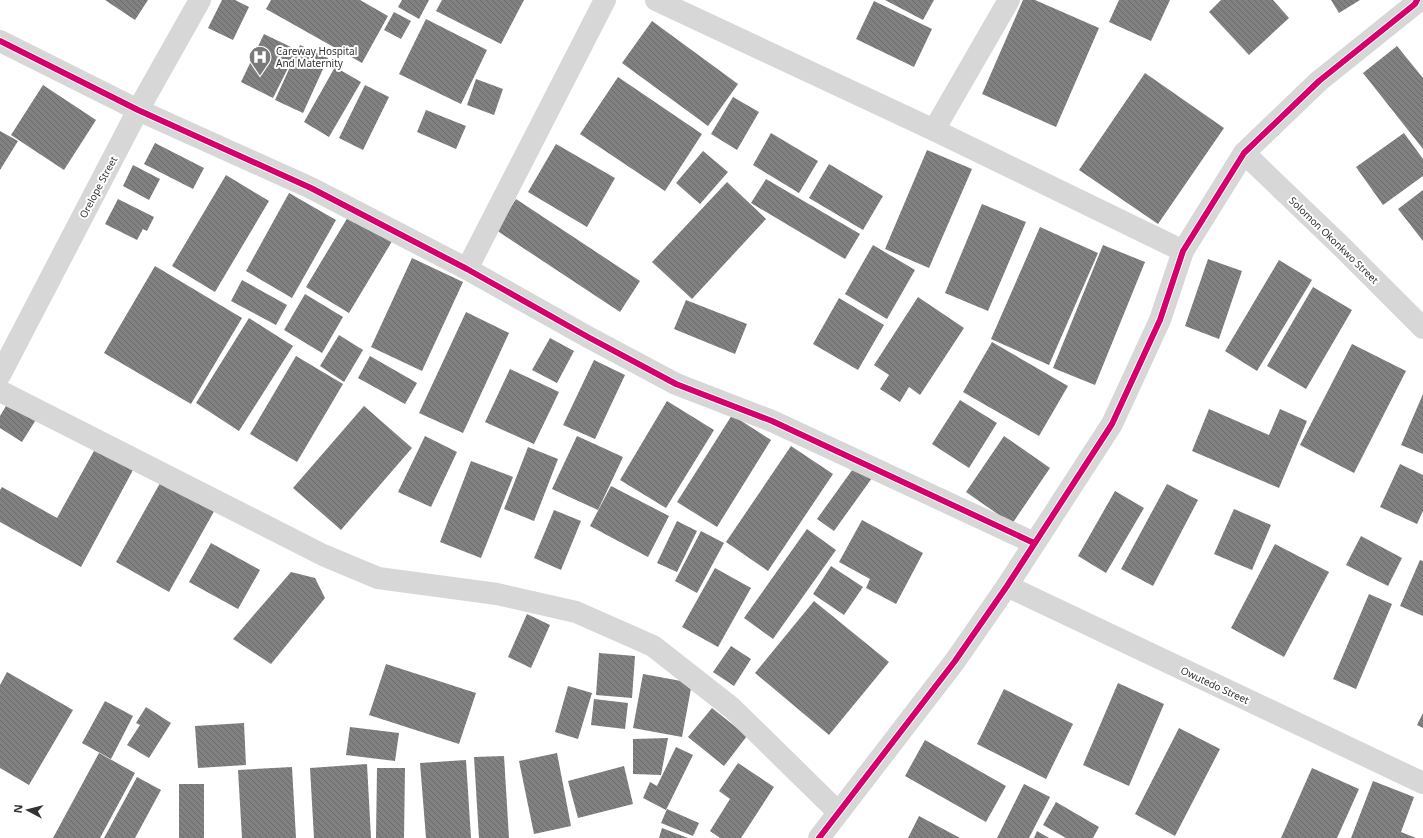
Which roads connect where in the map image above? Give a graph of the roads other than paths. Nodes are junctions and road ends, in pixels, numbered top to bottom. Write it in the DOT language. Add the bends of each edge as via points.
graph roads {
  1 [pos="200,0"];
  2 [pos="605,0"];
  3 [pos="656,0"];
  4 [pos="1009,0"];
  5 [pos="1418,4"];
  6 [pos="0,41"];
  7 [pos="138,110"];
  8 [pos="934,130"];
  9 [pos="1244,153"];
  10 [pos="1183,251"];
  11 [pos="467,269"];
  12 [pos="1423,328"];
  13 [pos="0,375"];
  14 [pos="0,391"];
  15 [pos="1034,543"];
  16 [pos="1006,586"];
  17 [pos="1423,783"];
  18 [pos="838,812"];
  19 [pos="819,838"];
  1 -- 7 [label="street, Orelope Street"];
  2 -- 11 [label="street"];
  3 -- 8 [label="street"];
  4 -- 8 [label="street"];
  5 -- 9 [label="street" via="1320,81"];
  6 -- 7 [label="street"];
  7 -- 11 [label="street" via="311,188"];
  7 -- 13 [label="street, Orelope Street"];
  8 -- 10 [label="street"];
  9 -- 10 [label="street"];
  9 -- 12 [label="street, Solomon Okonkwo Street"];
  10 -- 15 [label="street" via="1160,320 1112,424"];
  11 -- 15 [label="street" via="676,384 772,421"];
  14 -- 18 [label="street" via="323,555 378,578 497,594 576,612 653,646 732,708"];
  15 -- 16 [label="street"];
  16 -- 17 [label="street, Owutedo Street"];
  16 -- 18 [label="street" via="955,661"];
  18 -- 19 [label="street"];
}
